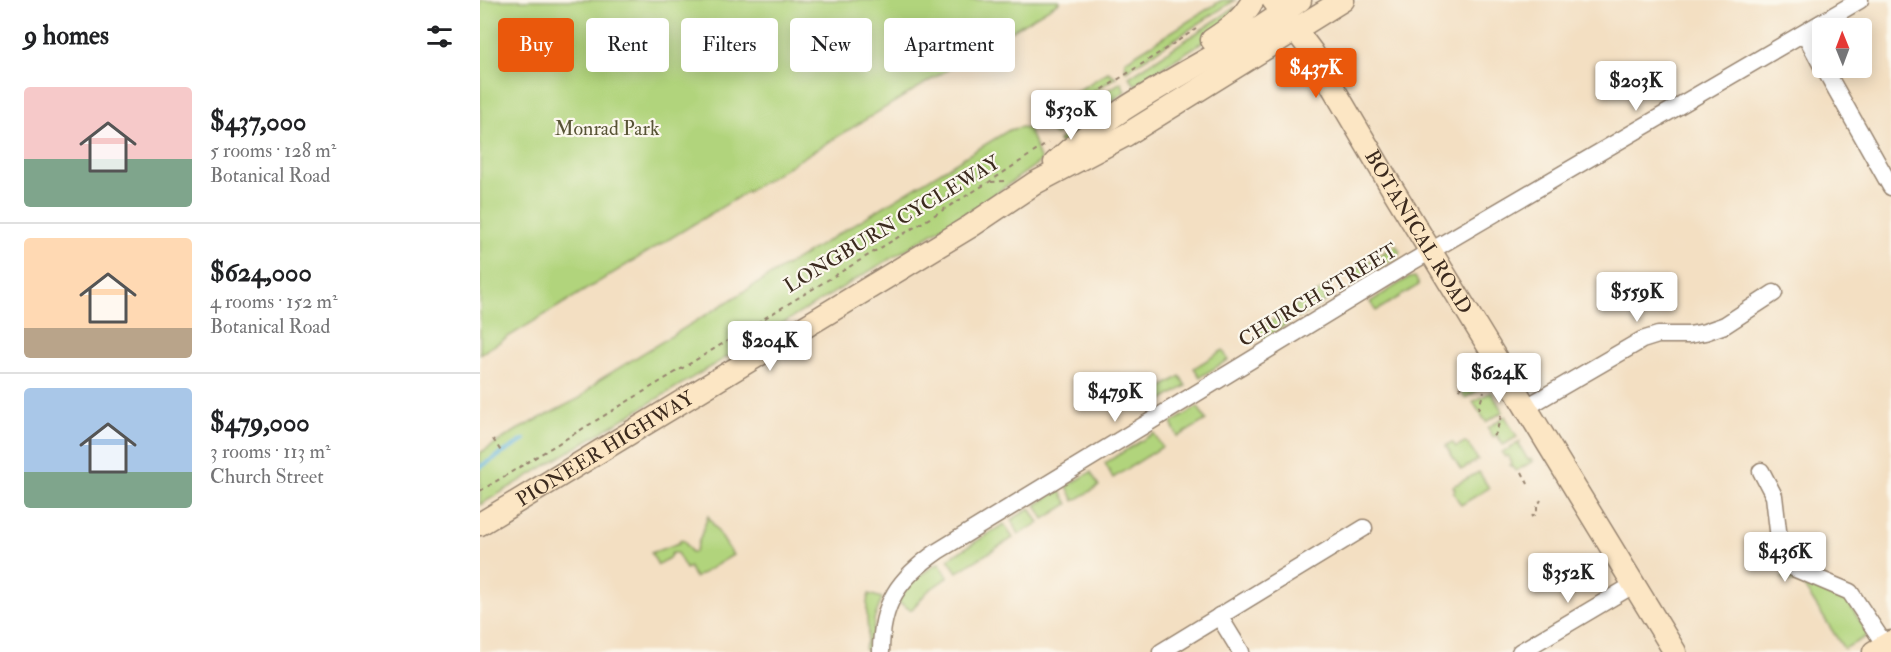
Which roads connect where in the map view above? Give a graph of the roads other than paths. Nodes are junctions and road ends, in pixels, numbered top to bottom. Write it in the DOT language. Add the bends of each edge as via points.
graph roads {
  1 [pos="1253,0"];
  2 [pos="1343,0"];
  3 [pos="1860,0"];
  4 [pos="1287,11"];
  5 [pos="1804,34"];
  6 [pos="1812,48"];
  7 [pos="1829,78"];
  8 [pos="1077,131"];
  9 [pos="1035,183"];
  10 [pos="1891,187"];
  11 [pos="1430,252"];
  12 [pos="1774,293"];
  13 [pos="1525,408"];
  14 [pos="1761,471"];
  15 [pos="480,524"];
  16 [pos="1364,528"];
  17 [pos="1633,585"];
  18 [pos="1219,616"];
  19 [pos="1883,646"];
  20 [pos="881,652"];
  21 [pos="1161,652"];
  22 [pos="1241,652"];
  23 [pos="1520,652"];
  24 [pos="1675,652"];
  1 -- 8 [label="main road" via="1234,26"];
  2 -- 4 [label="main road, PIONEER HIGHWAY"];
  3 -- 5 [label="street, CHURCH STREET"];
  4 -- 8 [label="main road, PIONEER HIGHWAY" via="1137,101"];
  4 -- 9 [label="main road, PIONEER HIGHWAY" via="1126,135"];
  4 -- 11 [label="main road, BOTANICAL ROAD"];
  5 -- 6 [label="street"];
  5 -- 11 [label="street, CHURCH STREET"];
  7 -- 10 [label="street"];
  8 -- 9 [label="main road, PIONEER HIGHWAY"];
  9 -- 15 [label="main road, PIONEER HIGHWAY" via="961,232"];
  11 -- 13 [label="main road, BOTANICAL ROAD"];
  11 -- 20 [label="street, CHURCH STREET" via="922,562 891,597 881,631"];
  12 -- 13 [label="street" via="1725,325 1689,335 1658,334 1642,340"];
  13 -- 17 [label="main road, BOTANICAL ROAD"];
  14 -- 19 [label="street" via="1774,496 1781,556 1791,567 1850,592"];
  16 -- 18 [label="street"];
  17 -- 23 [label="street"];
  17 -- 24 [label="main road, BOTANICAL ROAD"];
  18 -- 21 [label="street"];
  18 -- 22 [label="street"];
}
